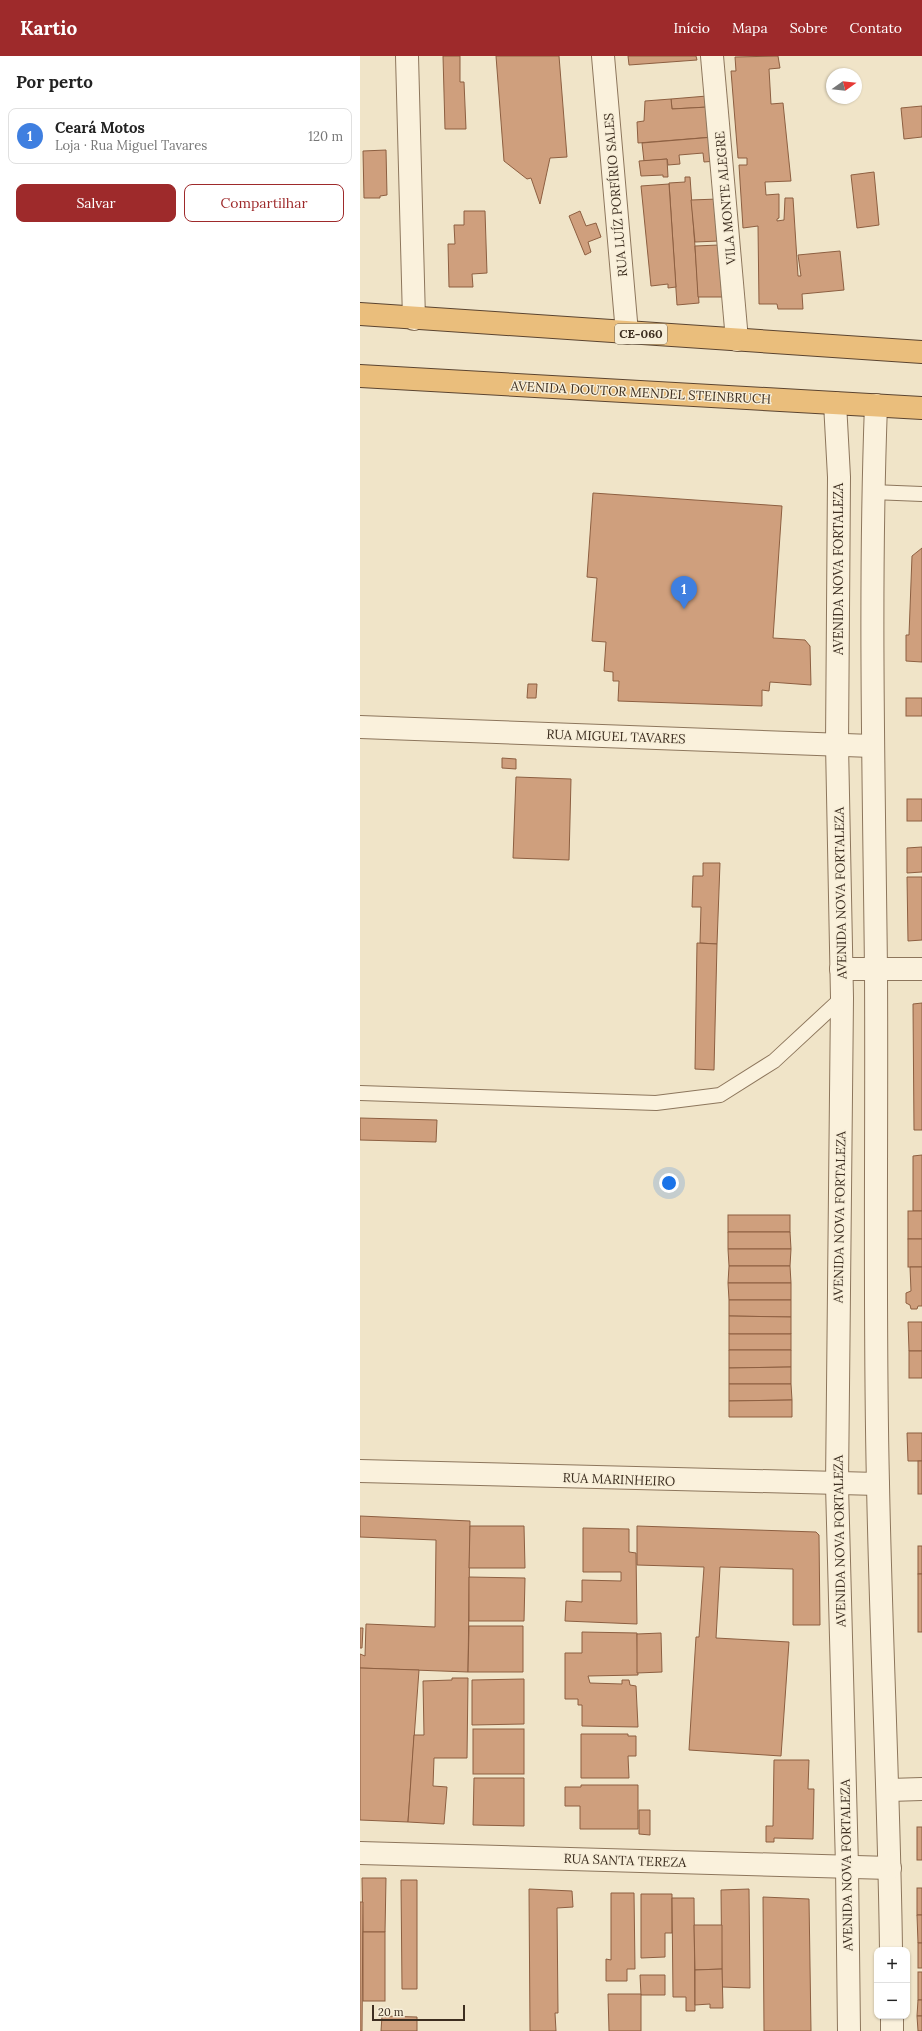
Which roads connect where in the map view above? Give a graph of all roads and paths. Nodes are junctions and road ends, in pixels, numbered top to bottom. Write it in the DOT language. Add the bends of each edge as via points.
graph roads {
  1 [pos="407,56"];
  2 [pos="603,56"];
  3 [pos="712,56"];
  4 [pos="360,314"];
  5 [pos="414,319"];
  6 [pos="627,333"];
  7 [pos="737,340"];
  8 [pos="922,352"];
  9 [pos="360,376"];
  10 [pos="835,403"];
  11 [pos="876,405"];
  12 [pos="922,408"];
  13 [pos="872,492"];
  14 [pos="922,494"];
  15 [pos="360,727"];
  16 [pos="837,744"];
  17 [pos="872,746"];
  18 [pos="841,968"];
  19 [pos="876,969"];
  20 [pos="922,969"];
  21 [pos="842,998"];
  22 [pos="360,1093"];
  23 [pos="360,1471"];
  24 [pos="878,1484"];
  25 [pos="837,1485"];
  26 [pos="922,1789"];
  27 [pos="889,1790"];
  28 [pos="360,1853"];
  29 [pos="847,1866"];
  30 [pos="890,1868"];
  31 [pos="891,1947"];
  32 [pos="892,2019"];
  33 [pos="849,2031"];
  34 [pos="892,2031"];
  1 -- 5 [label="street"];
  2 -- 6 [label="street, RUA LUÍZ PORFÍRIO SALES"];
  3 -- 7 [label="street, VILA MONTE ALEGRE"];
  4 -- 5 [label="highway, CE-060"];
  5 -- 6 [label="highway, CE-060"];
  6 -- 7 [label="highway, CE-060"];
  7 -- 8 [label="highway, CE-060"];
  9 -- 10 [label="highway, AVENIDA DOUTOR MENDEL STEINBRUCH"];
  10 -- 11 [label="highway, AVENIDA DOUTOR MENDEL STEINBRUCH"];
  10 -- 16 [label="street, AVENIDA NOVA FORTALEZA" via="838,477"];
  11 -- 12 [label="highway, AVENIDA DOUTOR MENDEL STEINBRUCH"];
  11 -- 13 [label="street"];
  13 -- 14 [label="lane"];
  13 -- 17 [label="street"];
  15 -- 16 [label="street, RUA MIGUEL TAVARES"];
  16 -- 17 [label="street, RUA MIGUEL TAVARES"];
  16 -- 18 [label="street, AVENIDA NOVA FORTALEZA"];
  17 -- 19 [label="street"];
  18 -- 19 [label="street"];
  18 -- 21 [label="street, AVENIDA NOVA FORTALEZA"];
  19 -- 20 [label="street"];
  19 -- 24 [label="street"];
  21 -- 22 [label="lane" via="774,1061 720,1095 656,1103"];
  21 -- 25 [label="street, AVENIDA NOVA FORTALEZA"];
  23 -- 25 [label="street, RUA MARINHEIRO"];
  24 -- 25 [label="street, RUA MARINHEIRO"];
  24 -- 27 [label="street"];
  25 -- 29 [label="street, AVENIDA NOVA FORTALEZA"];
  26 -- 27 [label="street"];
  27 -- 30 [label="street"];
  28 -- 29 [label="street, RUA SANTA TEREZA"];
  29 -- 30 [label="street, RUA SANTA TEREZA"];
  29 -- 33 [label="street, AVENIDA NOVA FORTALEZA"];
  30 -- 31 [label="street"];
  32 -- 34 [label="street"];
}
